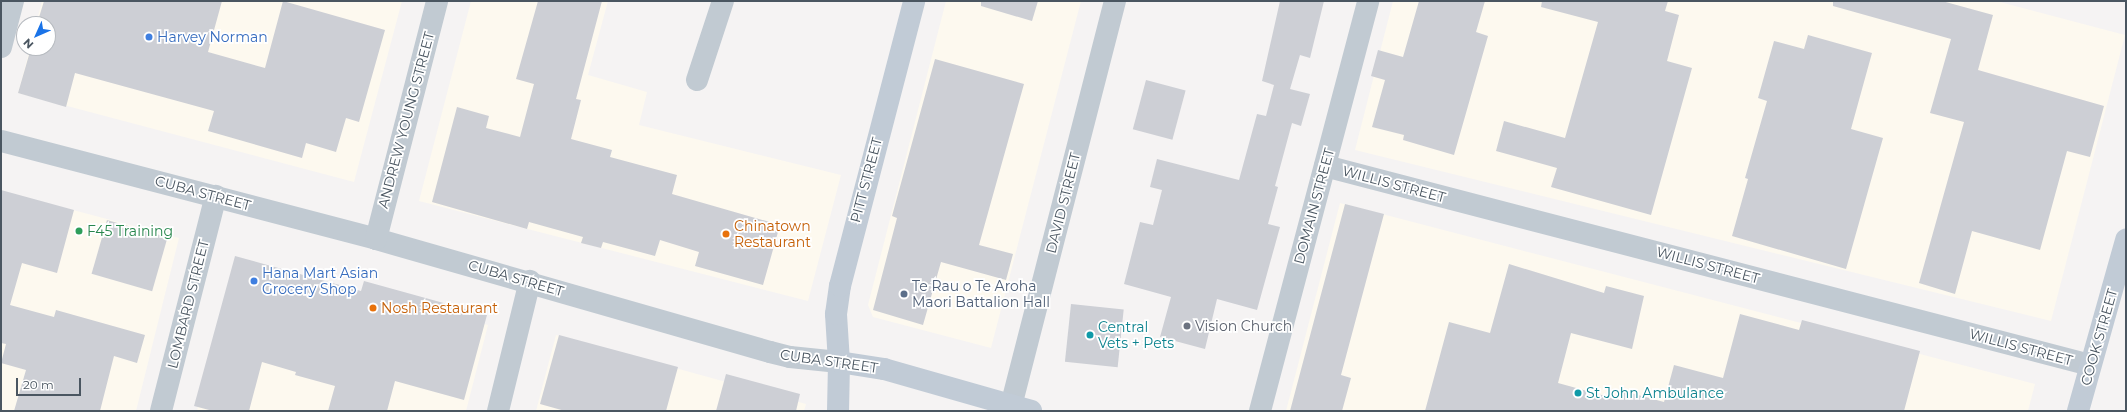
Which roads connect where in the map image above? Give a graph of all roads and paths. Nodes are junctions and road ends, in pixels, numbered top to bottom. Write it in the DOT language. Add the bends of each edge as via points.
graph roads {
  1 [pos="13,1"];
  2 [pos="437,1"];
  3 [pos="723,1"];
  4 [pos="914,1"];
  5 [pos="1115,1"];
  6 [pos="1368,1"];
  7 [pos="1,47"];
  8 [pos="697,80"];
  9 [pos="1,141"];
  10 [pos="1325,166"];
  11 [pos="216,196"];
  12 [pos="376,239"];
  13 [pos="2126,240"];
  14 [pos="530,281"];
  15 [pos="839,362"];
  16 [pos="2090,365"];
  17 [pos="1021,408"];
  18 [pos="161,411"];
  19 [pos="498,411"];
  20 [pos="838,411"];
  21 [pos="1260,411"];
  22 [pos="2078,411"];
  1 -- 7 [label="street"];
  2 -- 12 [label="street, ANDREW YOUNG STREET"];
  3 -- 8 [label="street"];
  4 -- 15 [label="main road, PITT STREET" via="845,263 836,314"];
  5 -- 17 [label="street, DAVID STREET"];
  6 -- 10 [label="street, DOMAIN STREET"];
  9 -- 11 [label="street, CUBA STREET"];
  10 -- 16 [label="street, WILLIS STREET"];
  10 -- 21 [label="street, DOMAIN STREET"];
  11 -- 12 [label="street, CUBA STREET"];
  11 -- 18 [label="street, LOMBARD STREET"];
  12 -- 14 [label="street, CUBA STREET"];
  13 -- 16 [label="main road, COOK STREET"];
  14 -- 15 [label="street, CUBA STREET" via="770,352 790,357"];
  14 -- 19 [label="street"];
  15 -- 17 [label="main road, CUBA STREET" via="884,369"];
  15 -- 20 [label="main road, PITT STREET"];
  16 -- 22 [label="main road, COOK STREET"];
}
